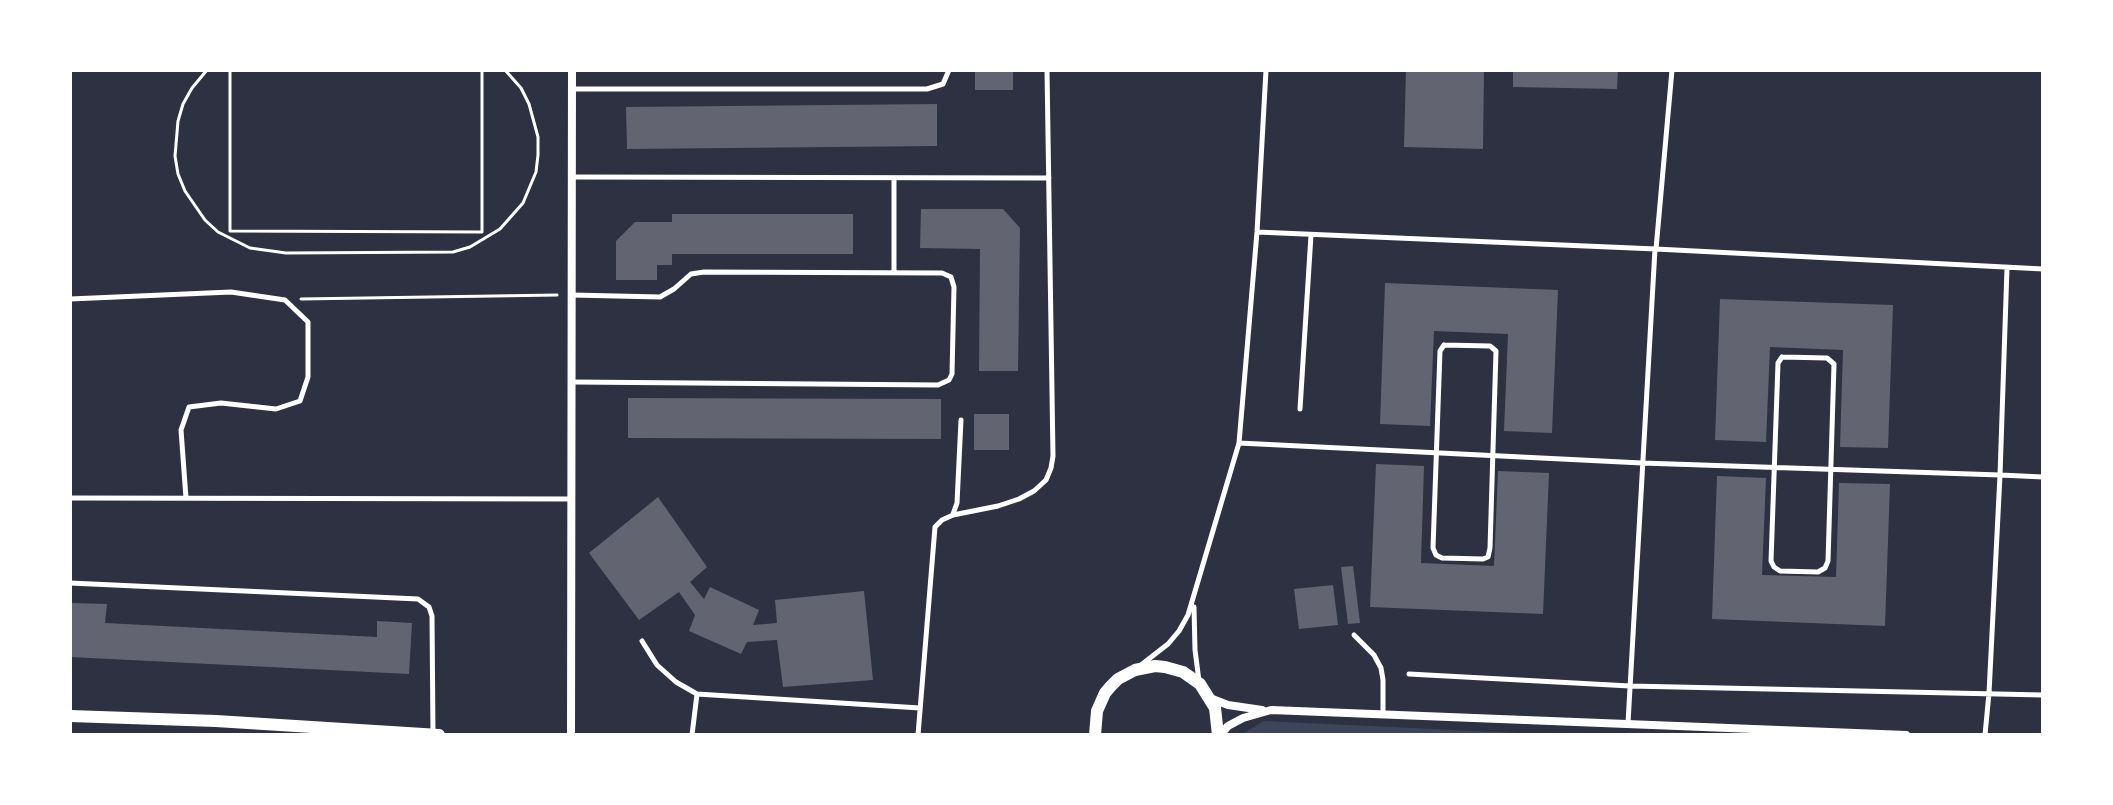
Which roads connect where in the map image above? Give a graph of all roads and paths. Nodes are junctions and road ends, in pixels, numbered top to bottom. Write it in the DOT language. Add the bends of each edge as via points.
graph roads {
  1 [pos="207,70"];
  2 [pos="230,70"];
  3 [pos="482,70"];
  4 [pos="505,70"];
  5 [pos="572,70"];
  6 [pos="949,70"];
  7 [pos="1047,70"];
  8 [pos="1266,70"];
  9 [pos="1672,70"];
  10 [pos="572,89"];
  11 [pos="571,177"];
  12 [pos="894,178"];
  13 [pos="1049,178"];
  14 [pos="1257,232"];
  15 [pos="1311,235"];
  16 [pos="1656,249"];
  17 [pos="2007,268"];
  18 [pos="2043,269"];
  19 [pos="894,273"];
  20 [pos="571,295"];
  21 [pos="70,299"];
  22 [pos="285,300"];
  23 [pos="571,382"];
  24 [pos="1300,409"];
  25 [pos="961,420"];
  26 [pos="1239,443"];
  27 [pos="1436,453"];
  28 [pos="1493,455"];
  29 [pos="1642,463"];
  30 [pos="1774,466"];
  31 [pos="1831,469"];
  32 [pos="2000,475"];
  33 [pos="2043,477"];
  34 [pos="70,498"];
  35 [pos="186,498"];
  36 [pos="571,499"];
  37 [pos="953,515"];
  38 [pos="70,583"];
  39 [pos="1194,598"];
  40 [pos="1354,635"];
  41 [pos="642,641"];
  42 [pos="1126,674"];
  43 [pos="1409,674"];
  44 [pos="1200,684"];
  45 [pos="1630,686"];
  46 [pos="1989,693"];
  47 [pos="697,694"];
  48 [pos="2043,695"];
  49 [pos="1210,698"];
  50 [pos="920,708"];
  51 [pos="1271,710"];
  52 [pos="1383,715"];
  53 [pos="70,716"];
  54 [pos="1627,725"];
  55 [pos="1737,732"];
  56 [pos="433,735"];
  57 [pos="439,735"];
  58 [pos="571,735"];
  59 [pos="692,735"];
  60 [pos="918,735"];
  61 [pos="1092,735"];
  62 [pos="1219,735"];
  63 [pos="1906,735"];
  64 [pos="1985,735"];
  1 -- 4 [label="path" via="192,88 178,121 175,156 185,191 218,232 250,248 286,253 453,252 500,229 523,203 538,155 529,104"];
  2 -- 3 [label="path" via="230,231 450,232 482,232"];
  5 -- 10 [label="street"];
  6 -- 10 [label="lane" via="943,84 927,89"];
  7 -- 13 [label="lane"];
  8 -- 14 [label="lane"];
  9 -- 16 [label="lane"];
  10 -- 11 [label="street"];
  11 -- 12 [label="lane"];
  11 -- 20 [label="street"];
  12 -- 13 [label="lane"];
  12 -- 19 [label="lane"];
  13 -- 37 [label="lane" via="1051,468 1046,480 1019,499"];
  14 -- 15 [label="lane"];
  14 -- 26 [label="lane"];
  15 -- 16 [label="lane"];
  15 -- 24 [label="lane"];
  16 -- 17 [label="lane"];
  16 -- 29 [label="lane"];
  17 -- 18 [label="lane"];
  17 -- 32 [label="lane"];
  19 -- 20 [label="lane" via="698,273 660,297"];
  19 -- 23 [label="lane" via="942,273 953,281 952,369 944,383"];
  20 -- 22 [label="path"];
  20 -- 23 [label="street"];
  21 -- 22 [label="lane" via="231,292"];
  22 -- 35 [label="lane" via="308,322 308,377 300,401 276,409 221,403 189,407 181,430"];
  23 -- 36 [label="street"];
  25 -- 37 [label="lane"];
  26 -- 27 [label="lane"];
  26 -- 39 [label="lane"];
  27 -- 28 [label="lane"];
  27 -- 28 [label="lane" via="1433,548 1442,558 1488,557"];
  27 -- 28 [label="lane" via="1440,349 1447,344 1495,348"];
  28 -- 29 [label="lane"];
  29 -- 30 [label="lane"];
  29 -- 45 [label="lane"];
  30 -- 31 [label="lane"];
  30 -- 31 [label="lane" via="1771,561 1780,571 1818,572 1827,565"];
  30 -- 31 [label="lane" via="1778,360 1827,358 1834,367"];
  31 -- 32 [label="lane"];
  32 -- 33 [label="lane"];
  32 -- 46 [label="lane"];
  34 -- 35 [label="lane"];
  35 -- 36 [label="lane"];
  36 -- 58 [label="street"];
  37 -- 50 [label="lane" via="935,527"];
  38 -- 56 [label="lane" via="418,599 432,616"];
  39 -- 42 [label="lane" via="1168,644"];
  39 -- 44 [label="lane"];
  40 -- 52 [label="lane" via="1381,668"];
  41 -- 47 [label="lane" via="657,665"];
  42 -- 44 [label="street" via="1165,667"];
  42 -- 61 [label="street" via="1105,693"];
  43 -- 45 [label="lane"];
  44 -- 49 [label="street"];
  45 -- 46 [label="lane"];
  45 -- 54 [label="lane"];
  46 -- 48 [label="lane"];
  46 -- 64 [label="lane"];
  47 -- 50 [label="lane"];
  47 -- 59 [label="lane"];
  49 -- 51 [label="street" via="1235,707"];
  49 -- 62 [label="street"];
  50 -- 60 [label="lane"];
  51 -- 52 [label="street"];
  51 -- 62 [label="street" via="1237,720"];
  52 -- 54 [label="street"];
  53 -- 56 [label="street"];
  54 -- 55 [label="street"];
  55 -- 63 [label="street"];
  56 -- 57 [label="street"];
}
